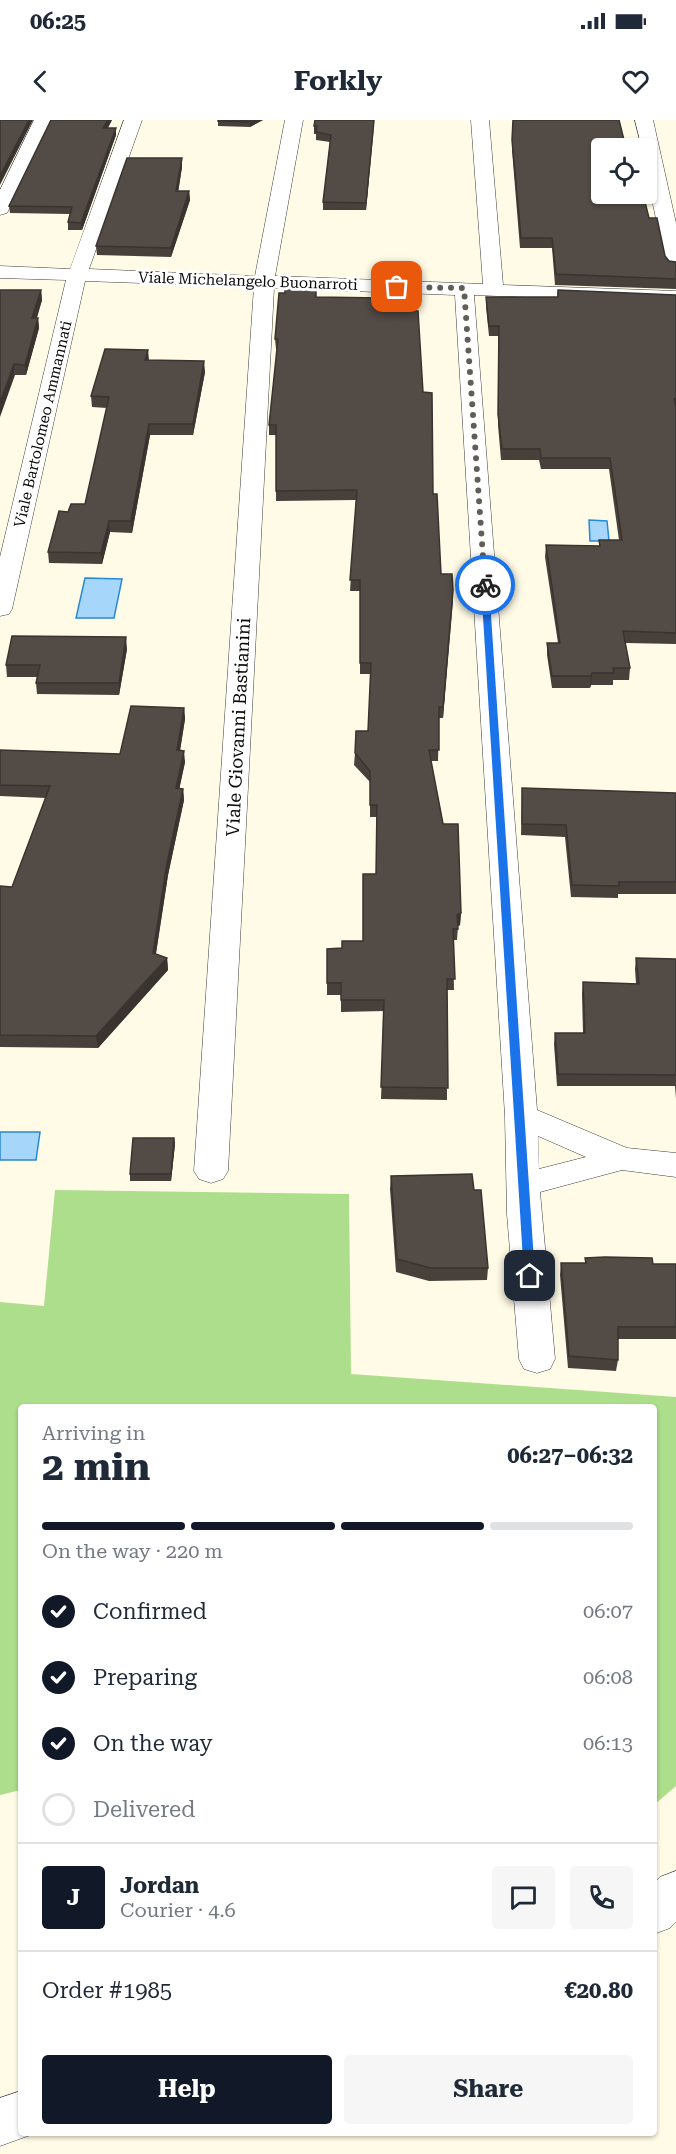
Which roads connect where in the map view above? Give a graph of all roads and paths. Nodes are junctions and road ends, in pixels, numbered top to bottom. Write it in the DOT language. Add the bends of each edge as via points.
graph roads {
  1 [pos="43,120"];
  2 [pos="133,120"];
  3 [pos="294,120"];
  4 [pos="480,120"];
  5 [pos="644,120"];
  6 [pos="0,209"];
  7 [pos="676,265"];
  8 [pos="0,272"];
  9 [pos="77,274"];
  10 [pos="264,282"];
  11 [pos="464,288"];
  12 [pos="493,289"];
  13 [pos="676,297"];
  14 [pos="0,609"];
  15 [pos="521,1116"];
  16 [pos="622,1160"];
  17 [pos="676,1165"];
  18 [pos="212,1171"];
  19 [pos="523,1185"];
  20 [pos="537,1359"];
  21 [pos="676,1892"];
  22 [pos="676,1908"];
  23 [pos="657,1911"];
  24 [pos="657,1913"];
  25 [pos="657,1916"];
  26 [pos="676,1927"];
  27 [pos="18,2116"];
  28 [pos="0,2122"];
  1 -- 6 [label="street"];
  2 -- 9 [label="street, Viale Bartolomeo Ammannati"];
  3 -- 10 [label="street, Viale Giovanni Bastianini"];
  4 -- 12 [label="street"];
  5 -- 7 [label="street"];
  8 -- 9 [label="street, Viale Michelangelo Buonarroti"];
  9 -- 10 [label="street, Viale Michelangelo Buonarroti"];
  9 -- 14 [label="street, Viale Bartolomeo Ammannati"];
  10 -- 11 [label="street, Viale Michelangelo Buonarroti"];
  10 -- 18 [label="street, Viale Giovanni Bastianini"];
  11 -- 12 [label="street, Viale Michelangelo Buonarroti"];
  11 -- 15 [label="street"];
  12 -- 13 [label="street, Viale Michelangelo Buonarroti"];
  15 -- 16 [label="street"];
  15 -- 19 [label="street"];
  16 -- 17 [label="street"];
  16 -- 19 [label="street"];
  19 -- 20 [label="street"];
  21 -- 23 [label="street"];
  22 -- 24 [label="street"];
  25 -- 26 [label="street"];
  27 -- 28 [label="street"];
}
